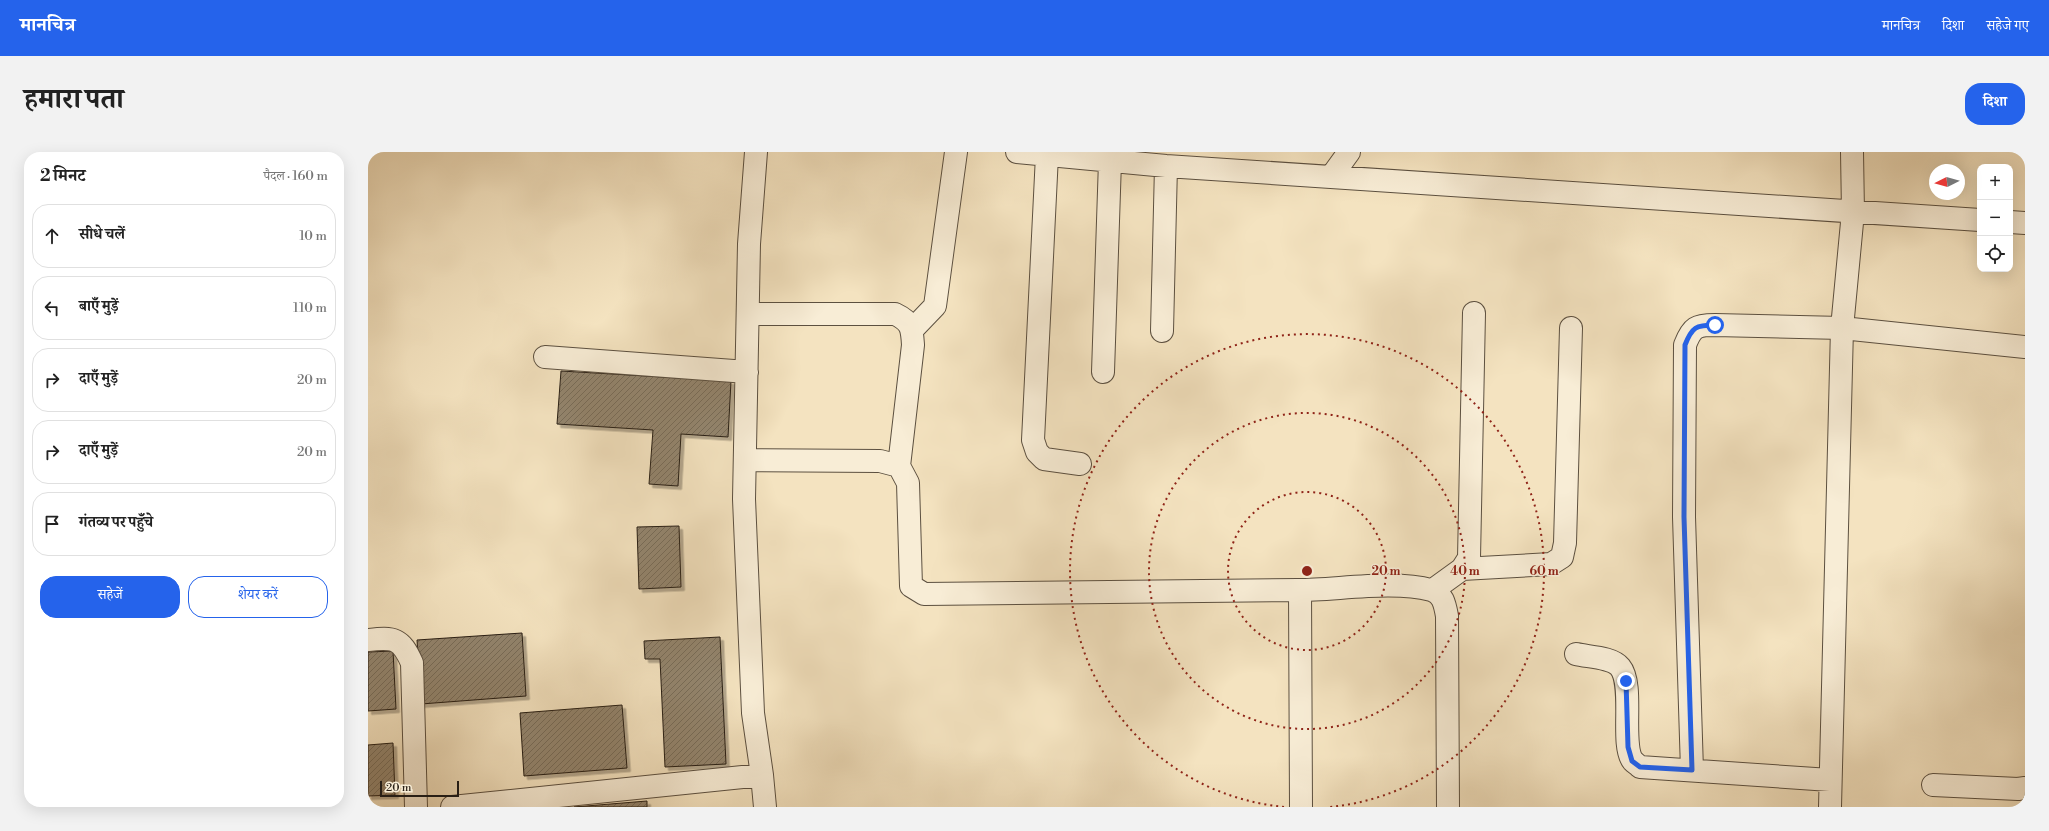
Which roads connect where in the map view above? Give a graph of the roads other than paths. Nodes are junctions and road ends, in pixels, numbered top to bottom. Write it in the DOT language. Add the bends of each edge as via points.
graph roads {
  1 [pos="756,152"];
  2 [pos="956,152"];
  3 [pos="1017,152"];
  4 [pos="1349,152"];
  5 [pos="1852,152"];
  6 [pos="1047,155"];
  7 [pos="1086,155"];
  8 [pos="1110,161"];
  9 [pos="1166,166"];
  10 [pos="1331,177"];
  11 [pos="1853,212"];
  12 [pos="1977,220"];
  13 [pos="2013,222"];
  14 [pos="2025,223"];
  15 [pos="1474,313"];
  16 [pos="748,314"];
  17 [pos="1571,328"];
  18 [pos="1842,328"];
  19 [pos="912,330"];
  20 [pos="1162,331"];
  21 [pos="2025,346"];
  22 [pos="545,357"];
  23 [pos="747,372"];
  24 [pos="1104,372"];
  25 [pos="745,460"];
  26 [pos="1080,464"];
  27 [pos="899,466"];
  28 [pos="1462,569"];
  29 [pos="1300,590"];
  30 [pos="1433,590"];
  31 [pos="368,640"];
  32 [pos="1576,654"];
  33 [pos="1692,770"];
  34 [pos="762,775"];
  35 [pos="1830,780"];
  36 [pos="1933,785"];
  37 [pos="2025,788"];
  38 [pos="416,807"];
  39 [pos="452,807"];
  40 [pos="765,807"];
  41 [pos="1301,807"];
  42 [pos="1448,807"];
  43 [pos="1830,807"];
  1 -- 16 [label="street"];
  2 -- 19 [label="street" via="935,306"];
  3 -- 6 [label="street"];
  4 -- 10 [label="street"];
  5 -- 11 [label="street"];
  6 -- 7 [label="street"];
  6 -- 26 [label="street" via="1033,440 1037,452 1044,460"];
  7 -- 8 [label="street"];
  8 -- 9 [label="street"];
  8 -- 24 [label="street"];
  9 -- 10 [label="street"];
  9 -- 20 [label="street"];
  10 -- 11 [label="street"];
  11 -- 12 [label="street"];
  11 -- 18 [label="street"];
  13 -- 14 [label="street"];
  15 -- 28 [label="street" via="1470,540 1469,558"];
  16 -- 19 [label="street" via="895,314 906,319"];
  16 -- 23 [label="street"];
  17 -- 28 [label="street" via="1565,543 1562,556 1551,564"];
  18 -- 21 [label="street"];
  18 -- 33 [label="street" via="1700,325 1690,332 1685,345 1684,517"];
  18 -- 35 [label="street"];
  19 -- 27 [label="street" via="914,346"];
  22 -- 23 [label="street"];
  23 -- 25 [label="street"];
  25 -- 27 [label="street" via="880,461"];
  25 -- 34 [label="street" via="744,499 752,713"];
  27 -- 29 [label="street" via="908,483 911,586 924,594"];
  28 -- 30 [label="street"];
  29 -- 30 [label="street" via="1416,586"];
  29 -- 41 [label="street"];
  30 -- 42 [label="street" via="1443,599 1447,616"];
  31 -- 38 [label="street" via="395,639 405,647 412,663"];
  32 -- 33 [label="street" via="1607,660 1620,667 1626,681 1628,747 1632,761 1640,767"];
  33 -- 35 [label="street"];
  34 -- 39 [label="street"];
  34 -- 40 [label="street"];
  35 -- 43 [label="street"];
  36 -- 37 [label="street"];
}
